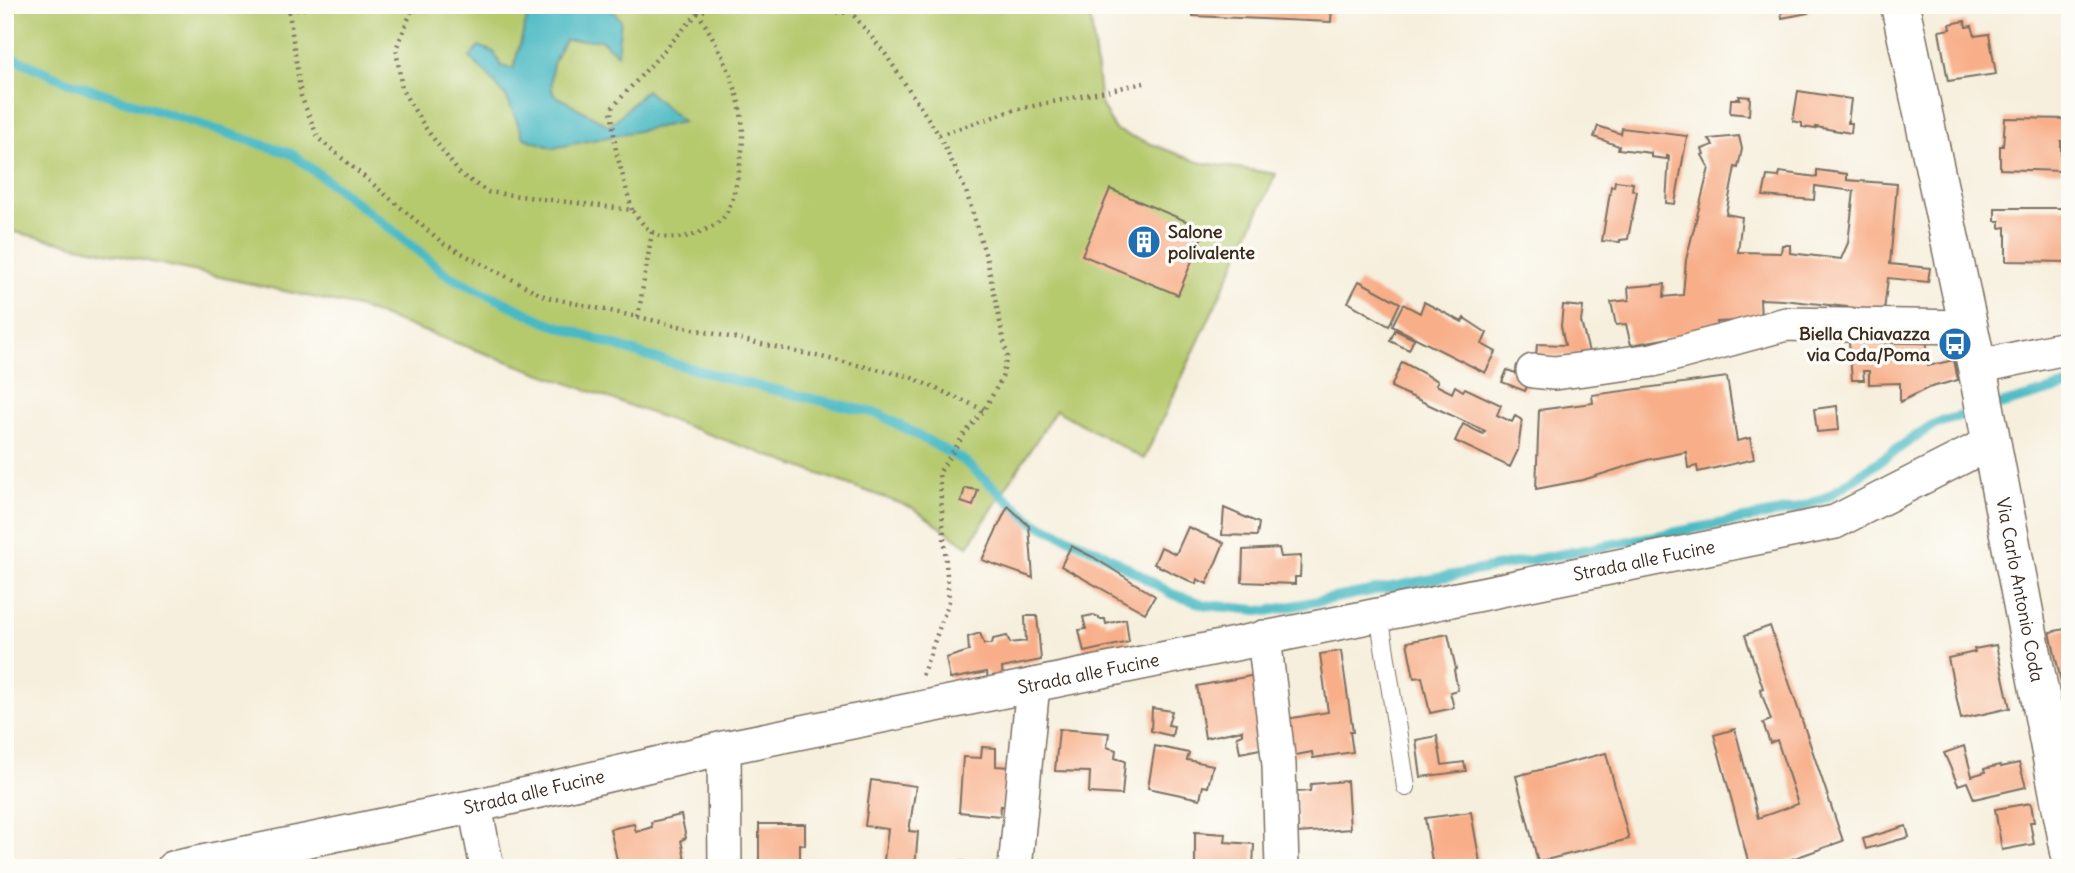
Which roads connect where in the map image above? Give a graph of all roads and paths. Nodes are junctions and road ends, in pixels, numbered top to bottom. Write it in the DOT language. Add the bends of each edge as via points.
graph roads {
  1 [pos="324,5"];
  2 [pos="414,5"];
  3 [pos="693,5"];
  4 [pos="717,5"];
  5 [pos="795,5"];
  6 [pos="845,5"];
  7 [pos="1900,5"];
  8 [pos="288,8"];
  9 [pos="698,13"];
  10 [pos="851,13"];
  11 [pos="1144,83"];
  12 [pos="939,135"];
  13 [pos="632,210"];
  14 [pos="652,232"];
  15 [pos="638,317"];
  16 [pos="1969,327"];
  17 [pos="2070,347"];
  18 [pos="1977,367"];
  19 [pos="1533,371"];
  20 [pos="985,410"];
  21 [pos="1992,442"];
  22 [pos="1379,614"];
  23 [pos="1264,637"];
  24 [pos="1033,685"];
  25 [pos="910,710"];
  26 [pos="724,748"];
  27 [pos="1406,788"];
  28 [pos="475,806"];
  29 [pos="2070,852"];
  30 [pos="173,868"];
  31 [pos="487,868"];
  32 [pos="725,868"];
  33 [pos="1015,868"];
  34 [pos="1282,868"];
  1 -- 8 [label="path"];
  2 -- 13 [label="path" via="396,49 402,90 460,174 488,192"];
  3 -- 9 [label="path"];
  4 -- 9 [label="path"];
  5 -- 10 [label="path"];
  6 -- 10 [label="path"];
  7 -- 16 [label="street, Via Carlo Antonio Coda"];
  8 -- 15 [label="path" via="301,96 318,138 444,244 546,297"];
  9 -- 13 [label="path" via="611,109 616,151"];
  9 -- 14 [label="path" via="730,72 738,99 743,135 738,183 724,217 696,235 665,238"];
  10 -- 12 [label="path" via="884,52"];
  11 -- 12 [label="path" via="1014,110"];
  12 -- 20 [label="path" via="970,203 1007,356 1002,378"];
  13 -- 14 [label="path"];
  14 -- 15 [label="path"];
  15 -- 20 [label="path" via="908,376"];
  16 -- 18 [label="street, Via Carlo Antonio Coda"];
  16 -- 19 [label="street" via="1786,324 1653,360 1554,373"];
  17 -- 18 [label="street"];
  18 -- 21 [label="street, Via Carlo Antonio Coda"];
  20 -- 25 [label="path" via="939,473 949,601"];
  21 -- 22 [label="street, Strada alle Fucine" via="1835,522"];
  21 -- 29 [label="street, Via Carlo Antonio Coda"];
  22 -- 23 [label="street, Strada alle Fucine"];
  22 -- 27 [label="lane"];
  23 -- 24 [label="street, Strada alle Fucine"];
  23 -- 34 [label="street" via="1279,765"];
  24 -- 25 [label="street, Strada alle Fucine"];
  24 -- 33 [label="street"];
  25 -- 26 [label="street, Strada alle Fucine"];
  26 -- 28 [label="street, Strada alle Fucine"];
  26 -- 32 [label="street"];
  28 -- 30 [label="street, Strada alle Fucine"];
  28 -- 31 [label="street"];
}
